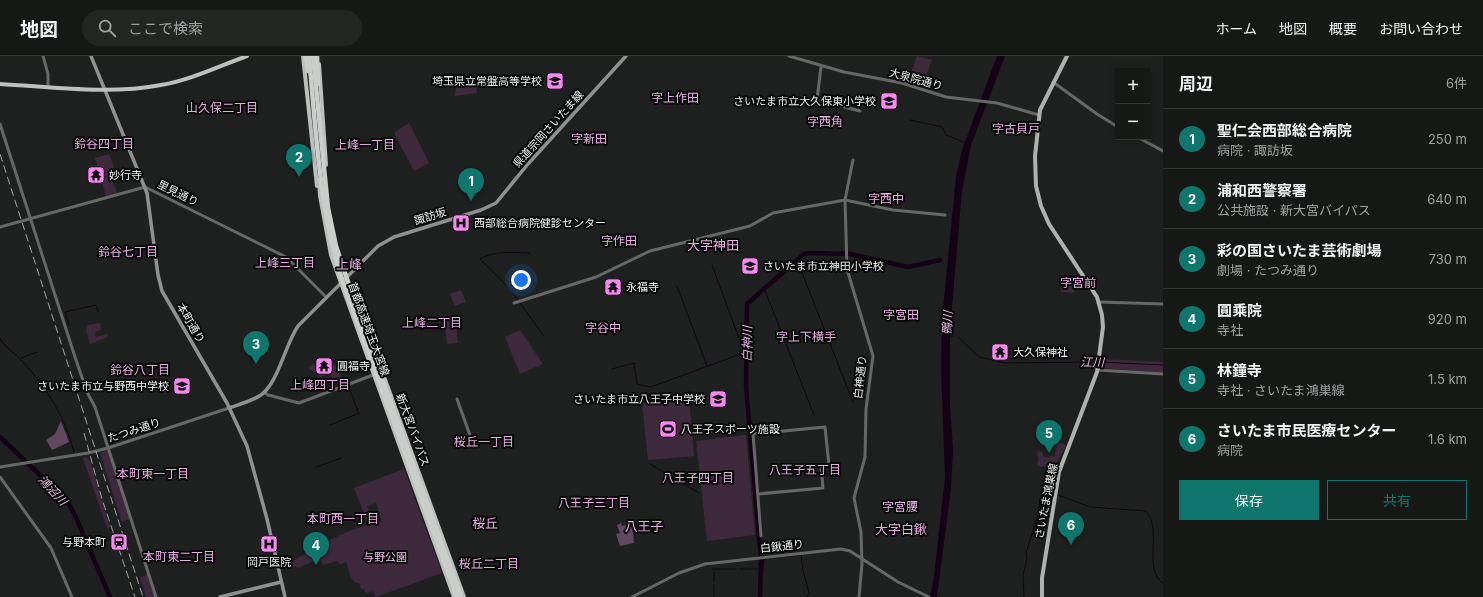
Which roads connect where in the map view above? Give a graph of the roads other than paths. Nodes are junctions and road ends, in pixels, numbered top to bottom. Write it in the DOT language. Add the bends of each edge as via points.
graph roads {
  1 [pos="43,56"];
  2 [pos="91,56"];
  3 [pos="247,56"];
  4 [pos="303,56"];
  5 [pos="310,56"];
  6 [pos="318,56"];
  7 [pos="626,56"];
  8 [pos="789,56"];
  9 [pos="1067,56"];
  10 [pos="821,67"];
  11 [pos="1053,82"];
  12 [pos="0,84"];
  13 [pos="48,86"];
  14 [pos="103,89"];
  15 [pos="860,111"];
  16 [pos="1039,115"];
  17 [pos="0,124"];
  18 [pos="1115,124"];
  19 [pos="1143,140"];
  20 [pos="1163,151"];
  21 [pos="323,156"];
  22 [pos="853,160"];
  23 [pos="326,174"];
  24 [pos="145,187"];
  25 [pos="320,196"];
  26 [pos="845,200"];
  27 [pos="481,210"];
  28 [pos="945,215"];
  29 [pos="30,220"];
  30 [pos="0,227"];
  31 [pos="347,275"];
  32 [pos="340,282"];
  33 [pos="326,297"];
  34 [pos="1099,302"];
  35 [pos="514,303"];
  36 [pos="1163,304"];
  37 [pos="1098,370"];
  38 [pos="1163,374"];
  39 [pos="373,375"];
  40 [pos="266,391"];
  41 [pos="457,399"];
  42 [pos="229,408"];
  43 [pos="471,438"];
  44 [pos="108,448"];
  45 [pos="0,467"];
  46 [pos="0,478"];
  47 [pos="758,494"];
  48 [pos="761,536"];
  49 [pos="862,558"];
  50 [pos="281,582"];
  51 [pos="72,597"];
  52 [pos="156,597"];
  53 [pos="220,597"];
  54 [pos="285,597"];
  55 [pos="456,597"];
  56 [pos="462,597"];
  57 [pos="632,597"];
  58 [pos="858,597"];
  59 [pos="928,597"];
  60 [pos="1042,597"];
  1 -- 13 [label="street"];
  2 -- 14 [label="main road, 本町通り"];
  3 -- 14 [label="highway" via="163,85"];
  4 -- 25 [label="highway"];
  5 -- 21 [label="highway, 首都高速埼玉大宮線, bridge"];
  5 -- 23 [label="highway, 新大宮バイパス"];
  5 -- 25 [label="highway, 新大宮バイパス"];
  5 -- 55 [label="highway, 首都高速埼玉大宮線, bridge" via="322,191 332,248"];
  6 -- 21 [label="highway, bridge"];
  6 -- 23 [label="highway"];
  7 -- 27 [label="main road, 県道宗岡さいたま線" via="502,196"];
  8 -- 10 [label="street, 大泉院通り"];
  9 -- 11 [label="main road, さいたま鴻巣線"];
  10 -- 15 [label="street" via="817,100"];
  10 -- 16 [label="street, 大泉院通り" via="902,83 943,96 994,103"];
  11 -- 16 [label="main road, さいたま鴻巣線" via="1043,100"];
  11 -- 18 [label="street"];
  12 -- 13 [label="highway"];
  13 -- 14 [label="highway"];
  14 -- 24 [label="main road, 本町通り"];
  16 -- 34 [label="main road, さいたま鴻巣線" via="1035,174 1040,203 1052,228"];
  17 -- 29 [label="street"];
  19 -- 20 [label="street"];
  21 -- 56 [label="highway, 首都高速埼玉大宮線, bridge" via="329,215 340,262"];
  22 -- 26 [label="street, 白神通り"];
  23 -- 31 [label="highway, 新大宮バイパス" via="334,232"];
  24 -- 29 [label="street, 里見通り"];
  24 -- 33 [label="street, 里見通り" via="286,257"];
  24 -- 42 [label="main road, 本町通り" via="162,291"];
  25 -- 32 [label="highway, 新大宮バイパス" via="327,239"];
  26 -- 28 [label="street" via="893,210"];
  26 -- 35 [label="street" via="773,213 750,226 650,251 596,277"];
  26 -- 49 [label="street, 白神通り" via="847,272 873,356 866,409 866,457 854,498 861,530"];
  27 -- 31 [label="main road, 諏訪坂" via="408,232 378,246"];
  29 -- 30 [label="street, 里見通り"];
  29 -- 44 [label="street"];
  31 -- 32 [label="main road"];
  31 -- 56 [label="highway, 新大宮バイパス"];
  32 -- 33 [label="main road"];
  32 -- 39 [label="highway, 新大宮バイパス"];
  33 -- 40 [label="main road" via="293,333"];
  34 -- 36 [label="street"];
  34 -- 37 [label="main road, さいたま鴻巣線" via="1103,327"];
  37 -- 38 [label="street"];
  37 -- 60 [label="main road, さいたま鴻巣線" via="1060,472 1042,578"];
  39 -- 40 [label="street" via="299,403 268,396"];
  39 -- 55 [label="highway, 新大宮バイパス"];
  40 -- 42 [label="main road, たつみ通り" via="252,400"];
  41 -- 43 [label="street"];
  42 -- 44 [label="street, たつみ通り"];
  42 -- 50 [label="main road, 本町通り" via="250,454"];
  44 -- 45 [label="street, たつみ通り"];
  44 -- 52 [label="street"];
  46 -- 51 [label="street" via="51,548"];
  47 -- 47 [label="street" via="823,488 821,466 829,465 825,427 753,434"];
  47 -- 48 [label="street"];
  49 -- 57 [label="street, 白鍬通り" via="844,549 761,557 696,567"];
  49 -- 58 [label="street, 白神通り"];
  49 -- 59 [label="street, 白鍬通り" via="898,582"];
  50 -- 53 [label="main road"];
  50 -- 54 [label="main road, 本町通り"];
}
